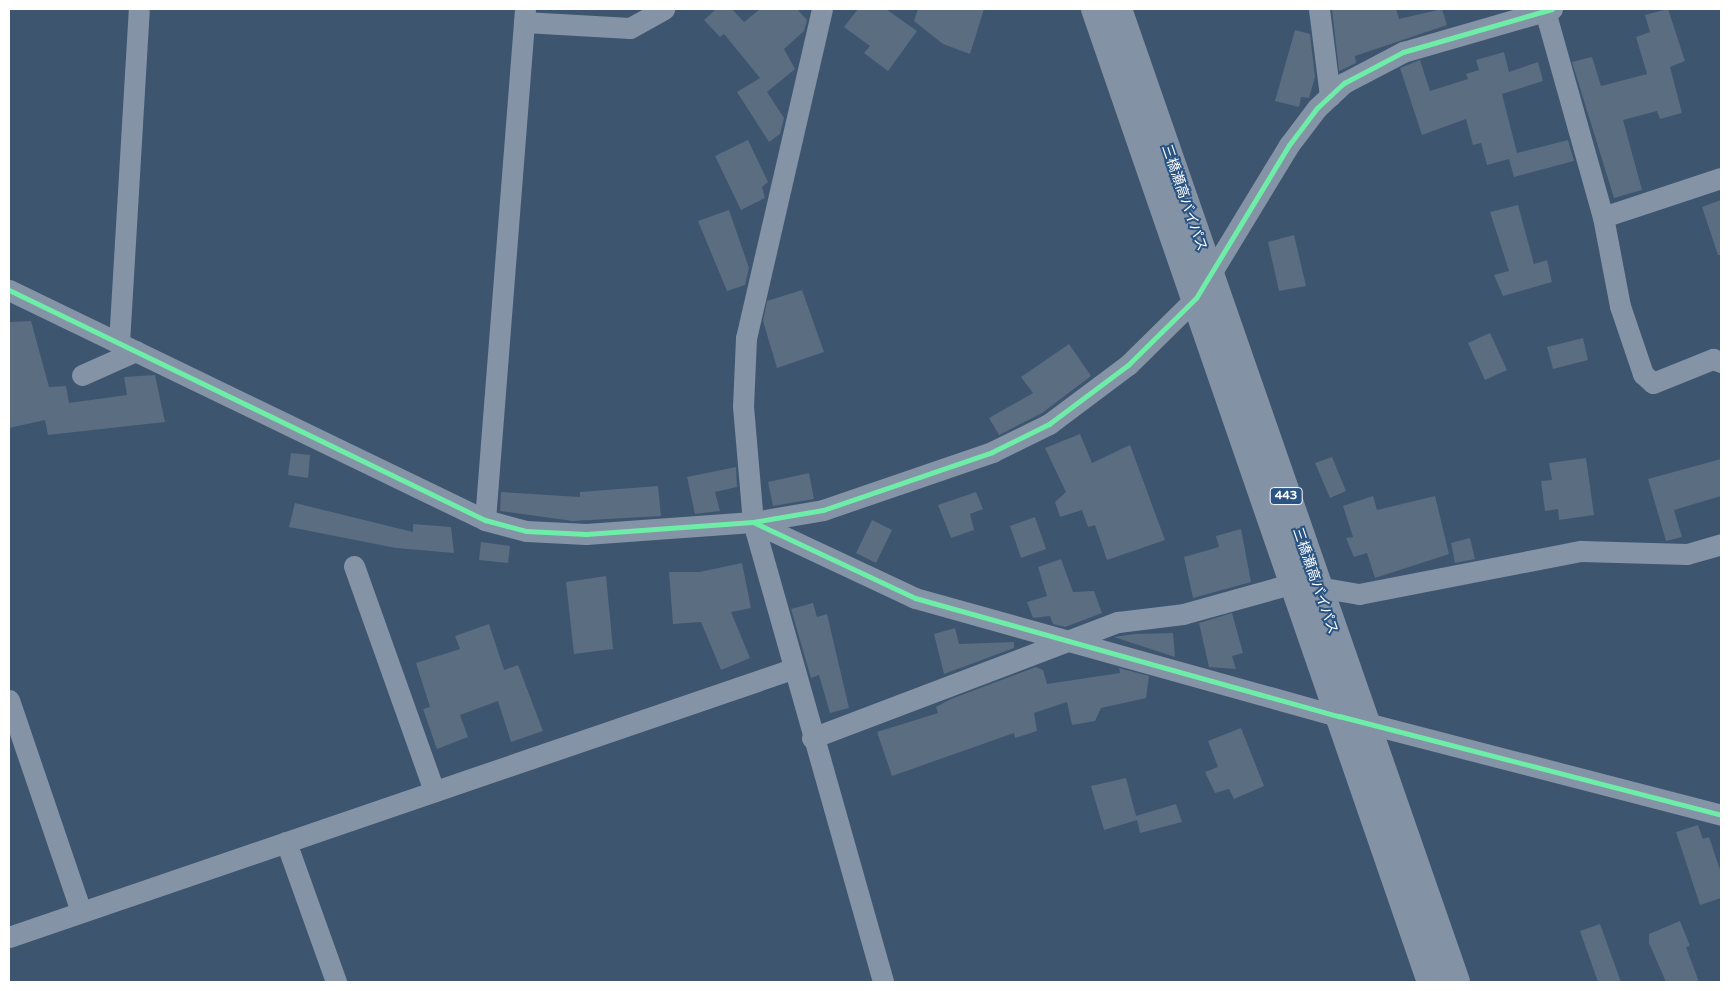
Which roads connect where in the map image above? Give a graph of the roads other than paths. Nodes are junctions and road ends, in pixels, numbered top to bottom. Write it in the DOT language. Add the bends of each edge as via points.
graph roads {
  1 [pos="138,9"];
  2 [pos="664,9"];
  3 [pos="822,9"];
  4 [pos="1095,9"];
  5 [pos="1118,9"];
  6 [pos="1318,9"];
  7 [pos="1539,11"];
  8 [pos="524,16"];
  9 [pos="1330,96"];
  10 [pos="1721,178"];
  11 [pos="1603,217"];
  12 [pos="1211,274"];
  13 [pos="9,290"];
  14 [pos="1196,298"];
  15 [pos="128,347"];
  16 [pos="1721,362"];
  17 [pos="82,375"];
  18 [pos="484,520"];
  19 [pos="753,522"];
  20 [pos="1721,544"];
  21 [pos="354,566"];
  22 [pos="1305,585"];
  23 [pos="1066,642"];
  24 [pos="792,669"];
  25 [pos="9,700"];
  26 [pos="1351,718"];
  27 [pos="812,738"];
  28 [pos="434,792"];
  29 [pos="1721,815"];
  30 [pos="286,842"];
  31 [pos="81,911"];
  32 [pos="9,937"];
  33 [pos="336,982"];
  34 [pos="883,982"];
  35 [pos="1431,982"];
  36 [pos="1456,982"];
  1 -- 15 [label="street"];
  2 -- 8 [label="street" via="656,17 630,28"];
  3 -- 19 [label="street" via="746,338 743,406"];
  4 -- 14 [label="highway, 三橋瀬高バイパス / 443"];
  5 -- 12 [label="highway, 三橋瀬高バイパス / 443"];
  6 -- 9 [label="street"];
  7 -- 9 [label="street" via="1403,52 1344,83"];
  7 -- 11 [label="street"];
  8 -- 18 [label="street"];
  9 -- 12 [label="street" via="1289,145"];
  10 -- 11 [label="street"];
  11 -- 16 [label="street" via="1620,306 1643,374 1653,383 1713,359"];
  12 -- 14 [label="street"];
  12 -- 22 [label="highway, 三橋瀬高バイパス / 443"];
  13 -- 15 [label="street"];
  14 -- 19 [label="street" via="1128,365 1048,424 992,452 823,510"];
  14 -- 22 [label="highway, 三橋瀬高バイパス / 443"];
  15 -- 17 [label="street"];
  15 -- 18 [label="street"];
  18 -- 19 [label="street" via="526,531 578,534"];
  19 -- 23 [label="street" via="915,598"];
  19 -- 24 [label="street"];
  20 -- 22 [label="street" via="1687,554 1581,551 1359,594"];
  21 -- 28 [label="street"];
  22 -- 23 [label="street" via="1183,614 1118,622"];
  22 -- 26 [label="highway, 三橋瀬高バイパス / 443"];
  23 -- 26 [label="street"];
  23 -- 27 [label="street"];
  24 -- 27 [label="street"];
  24 -- 28 [label="street"];
  25 -- 31 [label="street"];
  26 -- 29 [label="street"];
  26 -- 35 [label="highway, 三橋瀬高バイパス / 443"];
  26 -- 36 [label="highway, 三橋瀬高バイパス / 443"];
  27 -- 34 [label="street"];
  28 -- 30 [label="street"];
  30 -- 31 [label="street"];
  30 -- 33 [label="street"];
  31 -- 32 [label="street"];
}
